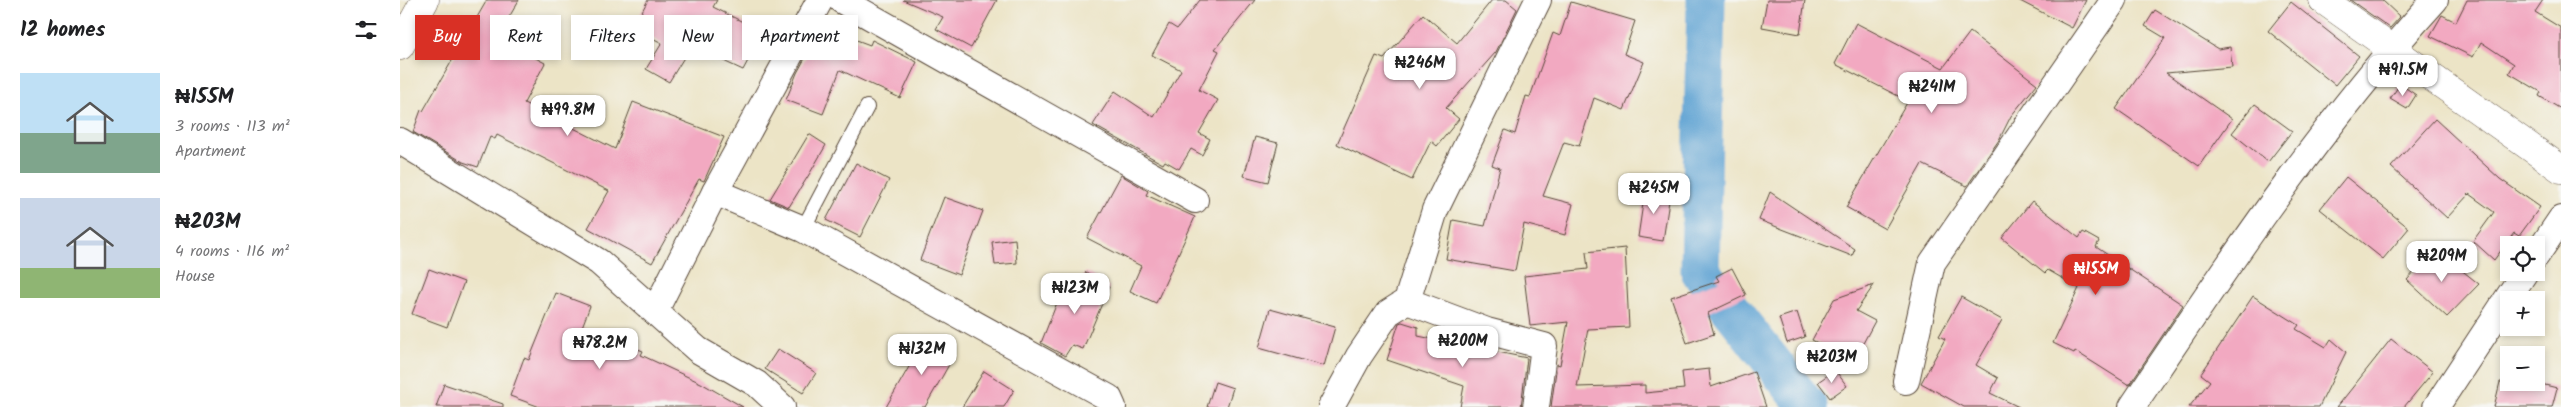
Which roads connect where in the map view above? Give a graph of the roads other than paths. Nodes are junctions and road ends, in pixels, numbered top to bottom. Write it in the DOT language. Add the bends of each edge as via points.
graph roads {
  1 [pos="425,0"];
  2 [pos="820,0"];
  3 [pos="841,0"];
  4 [pos="1538,0"];
  5 [pos="2114,0"];
  6 [pos="2323,0"];
  7 [pos="2435,0"];
  8 [pos="400,46"];
  9 [pos="2391,48"];
  10 [pos="867,107"];
  11 [pos="400,141"];
  12 [pos="2561,169"];
  13 [pos="715,192"];
  14 [pos="1195,200"];
  15 [pos="2561,219"];
  16 [pos="803,229"];
  17 [pos="2545,243"];
  18 [pos="2520,281"];
  19 [pos="1407,301"];
  20 [pos="655,311"];
  21 [pos="1906,381"];
  22 [pos="782,407"];
  23 [pos="1113,407"];
  24 [pos="1331,407"];
  25 [pos="1536,407"];
  26 [pos="2132,407"];
  27 [pos="2436,407"];
  1 -- 8 [label="main road"];
  2 -- 13 [label="street"];
  3 -- 14 [label="street"];
  4 -- 19 [label="street" via="1435,210"];
  5 -- 21 [label="street" via="1932,263"];
  6 -- 9 [label="main road"];
  7 -- 9 [label="street"];
  9 -- 12 [label="main road"];
  9 -- 26 [label="street" via="2250,232"];
  10 -- 16 [label="lane"];
  11 -- 20 [label="street" via="599,262"];
  13 -- 16 [label="street"];
  13 -- 20 [label="street"];
  15 -- 17 [label="street"];
  16 -- 23 [label="street" via="1109,398"];
  18 -- 27 [label="street"];
  19 -- 24 [label="street" via="1388,313"];
  19 -- 25 [label="street" via="1487,331 1544,346"];
  20 -- 22 [label="street" via="698,350 757,384"];
}
